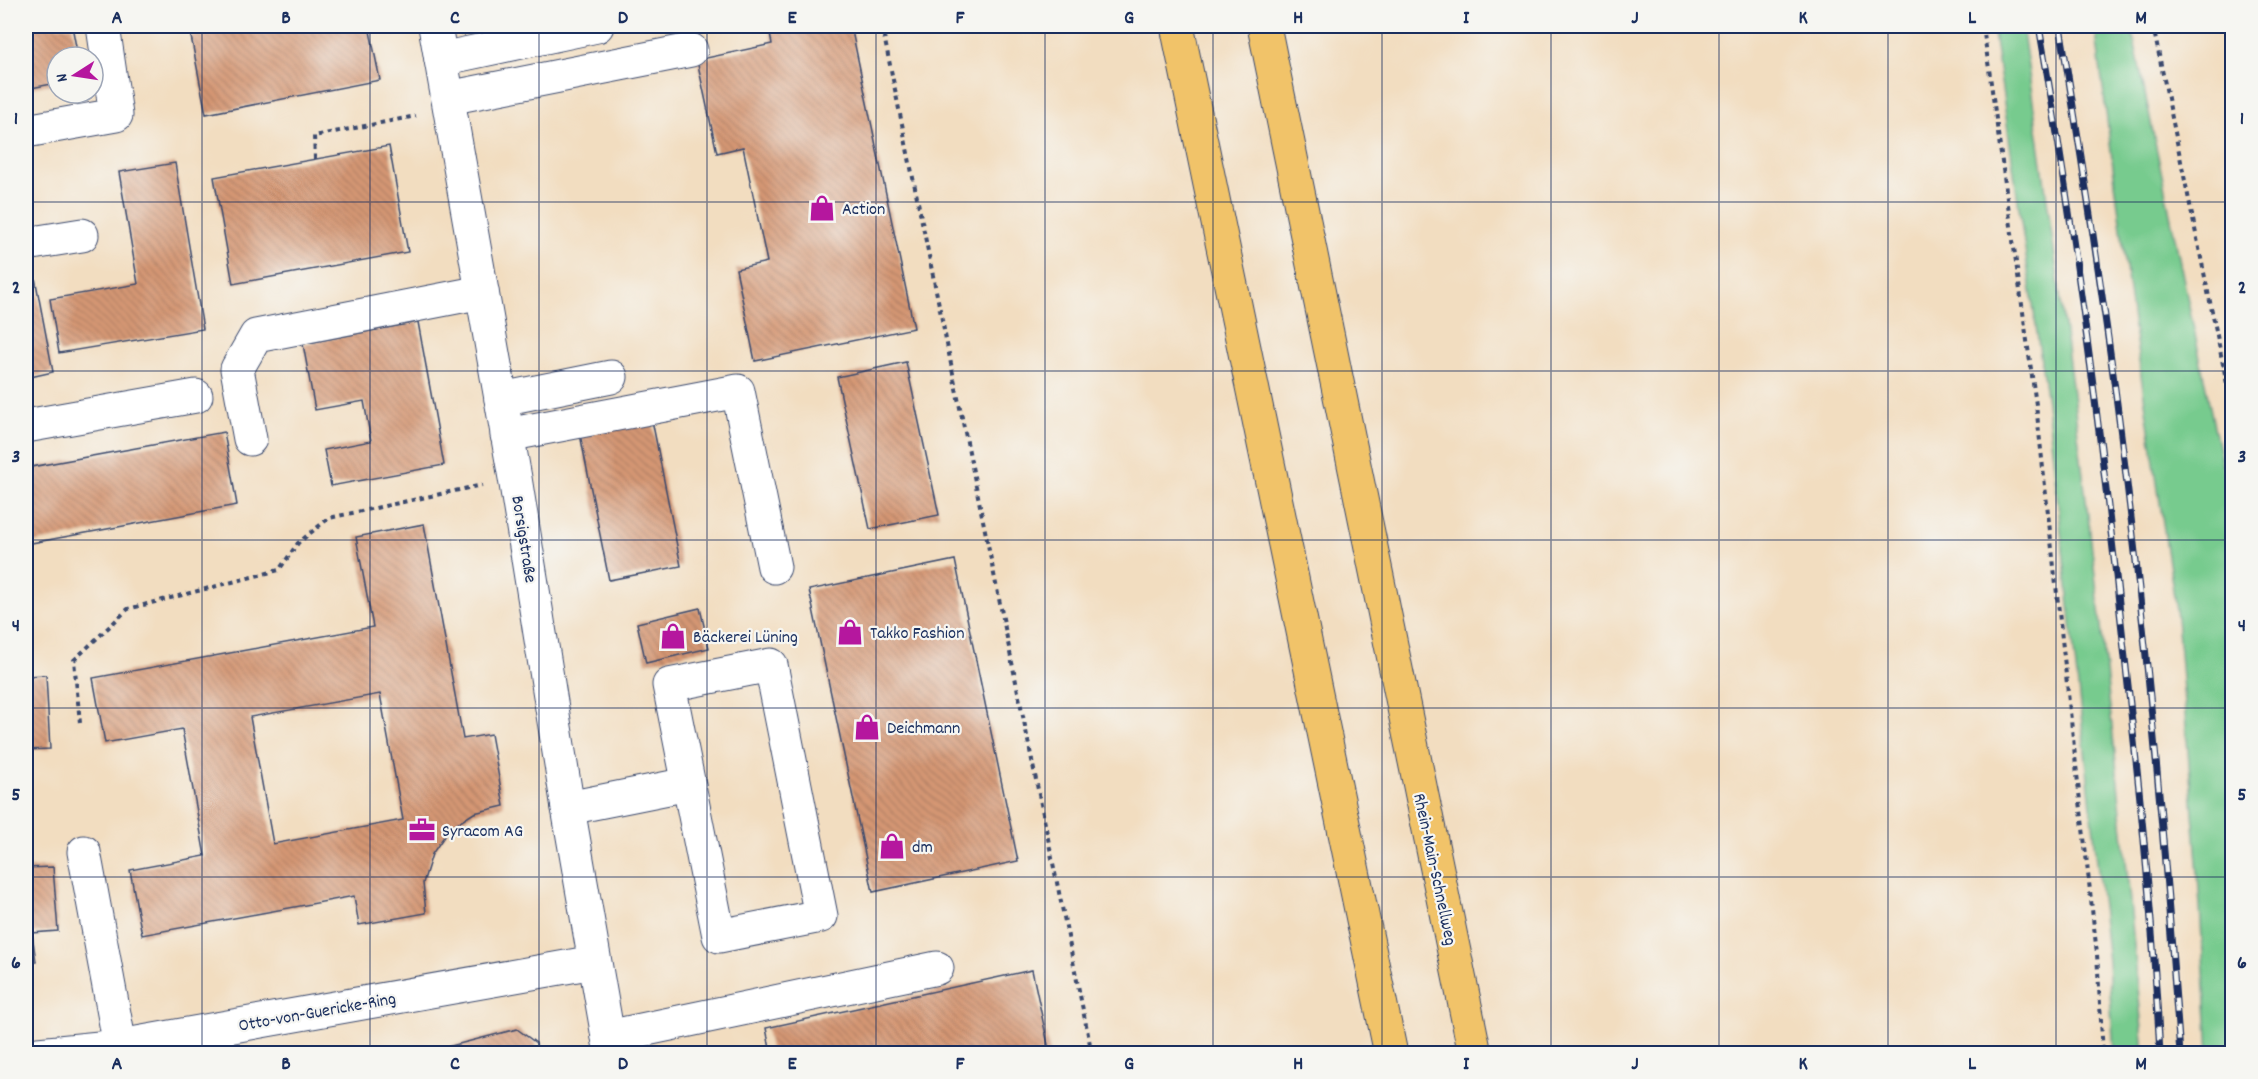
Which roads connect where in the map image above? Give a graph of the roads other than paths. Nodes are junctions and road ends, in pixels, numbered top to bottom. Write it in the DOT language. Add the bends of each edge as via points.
graph roads {
  1 [pos="103,26"];
  2 [pos="435,26"];
  3 [pos="597,26"];
  4 [pos="1264,26"];
  5 [pos="1177,33"];
  6 [pos="691,50"];
  7 [pos="441,59"];
  8 [pos="449,104"];
  9 [pos="26,131"];
  10 [pos="82,235"];
  11 [pos="26,244"];
  12 [pos="482,292"];
  13 [pos="611,377"];
  14 [pos="196,396"];
  15 [pos="501,399"];
  16 [pos="26,426"];
  17 [pos="507,435"];
  18 [pos="250,439"];
  19 [pos="774,567"];
  20 [pos="688,784"];
  21 [pos="568,808"];
  22 [pos="84,852"];
  23 [pos="594,962"];
  24 [pos="937,968"];
  25 [pos="610,1045"];
  26 [pos="120,1047"];
  27 [pos="38,1053"];
  28 [pos="1391,1053"];
  29 [pos="1475,1053"];
  1 -- 9 [label="street" via="116,115"];
  2 -- 7 [label="street, Borsigstraße"];
  3 -- 7 [label="street"];
  4 -- 29 [label="highway, Rhein-Main-Schnellweg"];
  5 -- 28 [label="highway"];
  6 -- 8 [label="street"];
  7 -- 8 [label="street, Borsigstraße"];
  8 -- 12 [label="street, Borsigstraße"];
  10 -- 11 [label="street"];
  12 -- 15 [label="street, Borsigstraße"];
  12 -- 18 [label="street" via="256,336 237,369"];
  13 -- 15 [label="street"];
  14 -- 16 [label="street"];
  15 -- 17 [label="street, Borsigstraße"];
  17 -- 19 [label="street" via="738,391"];
  17 -- 21 [label="street, Borsigstraße"];
  20 -- 20 [label="street" via="719,936 821,916 771,665 669,685"];
  20 -- 21 [label="street"];
  21 -- 23 [label="street, Borsigstraße"];
  22 -- 26 [label="street"];
  23 -- 25 [label="street, Borsigstraße"];
  23 -- 26 [label="street, Otto-von-Guericke-Ring"];
  24 -- 25 [label="street"];
  26 -- 27 [label="street, Otto-von-Guericke-Ring"];
}
